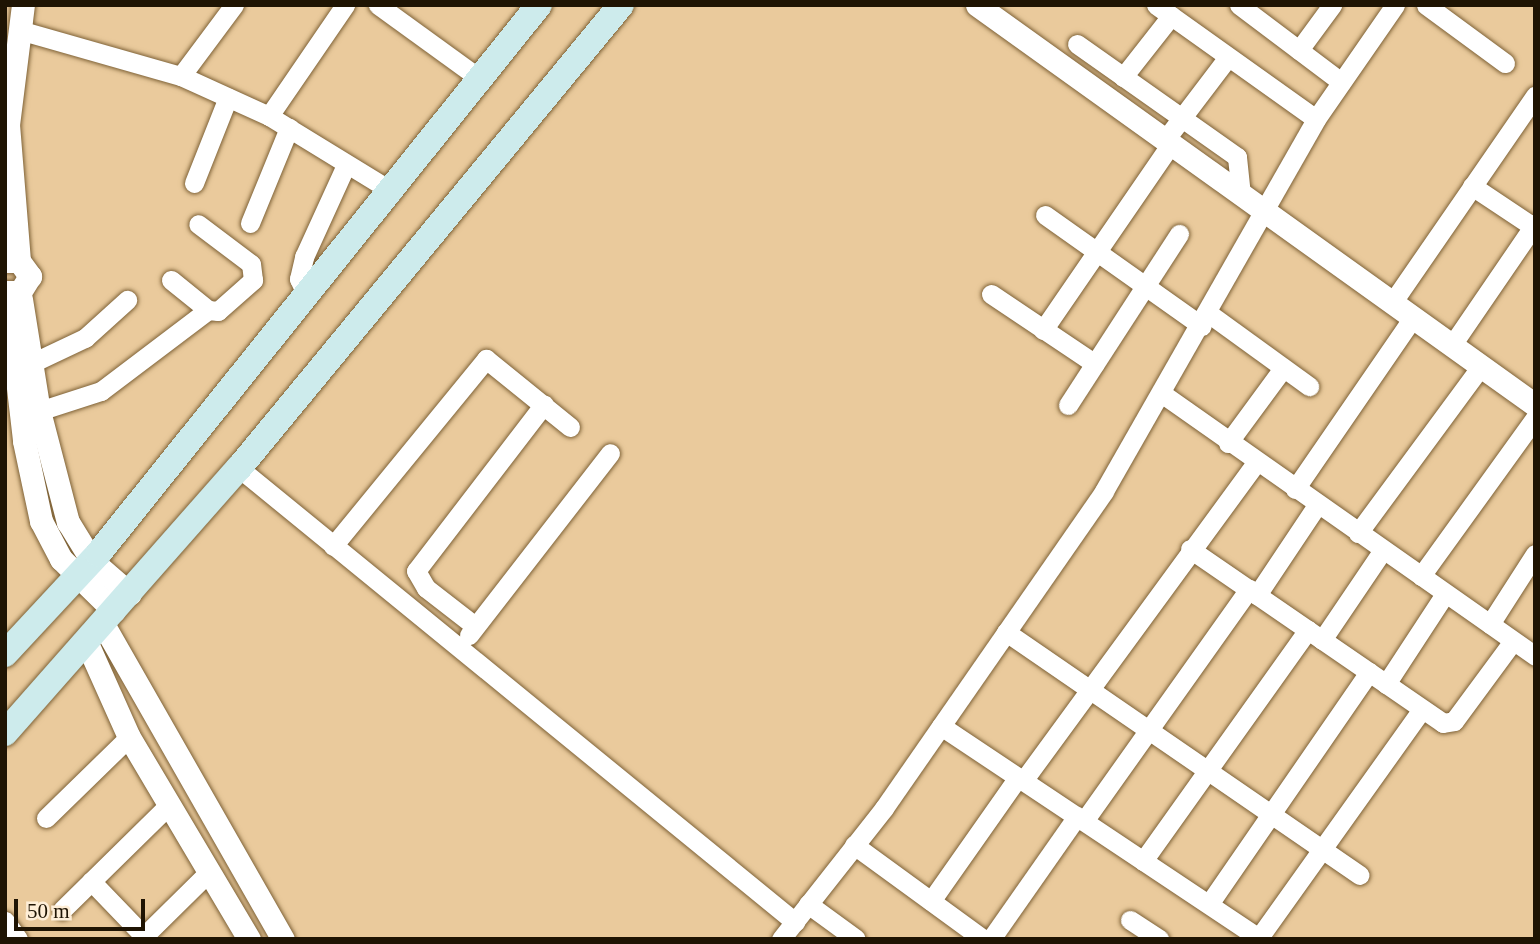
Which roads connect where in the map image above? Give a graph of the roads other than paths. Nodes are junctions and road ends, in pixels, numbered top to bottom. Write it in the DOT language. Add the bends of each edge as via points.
graph roads {
  1 [pos="23,5"];
  2 [pos="345,5"];
  3 [pos="378,5"];
  4 [pos="539,5"];
  5 [pos="621,5"];
  6 [pos="976,5"];
  7 [pos="1239,5"];
  8 [pos="1332,5"];
  9 [pos="1395,5"];
  10 [pos="1426,5"];
  11 [pos="223,9"];
  12 [pos="1164,11"];
  13 [pos="19,30"];
  14 [pos="1077,44"];
  15 [pos="1299,50"];
  16 [pos="1228,57"];
  17 [pos="1505,64"];
  18 [pos="181,76"];
  19 [pos="1123,77"];
  20 [pos="479,78"];
  21 [pos="1341,82"];
  22 [pos="1535,96"];
  23 [pos="228,97"];
  24 [pos="269,116"];
  25 [pos="1182,118"];
  26 [pos="1316,120"];
  27 [pos="289,128"];
  28 [pos="1168,142"];
  29 [pos="346,165"];
  30 [pos="194,183"];
  31 [pos="1472,186"];
  32 [pos="393,191"];
  33 [pos="1241,194"];
  34 [pos="1263,211"];
  35 [pos="1045,215"];
  36 [pos="250,223"];
  37 [pos="198,224"];
  38 [pos="1534,226"];
  39 [pos="1179,234"];
  40 [pos="1098,253"];
  41 [pos="12,261"];
  42 [pos="171,280"];
  43 [pos="1145,286"];
  44 [pos="11,293"];
  45 [pos="991,294"];
  46 [pos="307,296"];
  47 [pos="127,300"];
  48 [pos="1392,303"];
  49 [pos="208,310"];
  50 [pos="1413,317"];
  51 [pos="1205,319"];
  52 [pos="1043,330"];
  53 [pos="1452,345"];
  54 [pos="32,363"];
  55 [pos="1095,364"];
  56 [pos="1481,366"];
  57 [pos="1283,368"];
  58 [pos="1309,386"];
  59 [pos="1164,395"];
  60 [pos="544,404"];
  61 [pos="1068,405"];
  62 [pos="1535,405"];
  63 [pos="39,411"];
  64 [pos="570,427"];
  65 [pos="1531,430"];
  66 [pos="1228,443"];
  67 [pos="610,453"];
  68 [pos="1256,463"];
  69 [pos="239,468"];
  70 [pos="1294,489"];
  71 [pos="1317,505"];
  72 [pos="1358,533"];
  73 [pos="333,546"];
  74 [pos="1190,549"];
  75 [pos="1383,550"];
  76 [pos="1534,556"];
  77 [pos="84,570"];
  78 [pos="1421,576"];
  79 [pos="1253,592"];
  80 [pos="1445,594"];
  81 [pos="108,617"];
  82 [pos="1490,624"];
  83 [pos="475,626"];
  84 [pos="1006,632"];
  85 [pos="1315,635"];
  86 [pos="1513,641"];
  87 [pos="458,648"];
  88 [pos="7,650"];
  89 [pos="1535,656"];
  90 [pos="1369,672"];
  91 [pos="1386,684"];
  92 [pos="1086,686"];
  93 [pos="1422,709"];
  94 [pos="941,726"];
  95 [pos="1150,731"];
  96 [pos="5,733"];
  97 [pos="129,737"];
  98 [pos="1209,771"];
  99 [pos="1021,779"];
  100 [pos="169,805"];
  101 [pos="1269,812"];
  102 [pos="47,818"];
  103 [pos="1080,819"];
  104 [pos="854,845"];
  105 [pos="1322,849"];
  106 [pos="1143,861"];
  107 [pos="209,872"];
  108 [pos="1360,875"];
  109 [pos="91,881"];
  110 [pos="931,901"];
  111 [pos="808,904"];
  112 [pos="1209,904"];
  113 [pos="62,910"];
  114 [pos="1130,920"];
  115 [pos="5,921"];
  116 [pos="794,922"];
  117 [pos="245,937"];
  118 [pos="143,938"];
  119 [pos="1259,938"];
  120 [pos="18,939"];
  121 [pos="283,939"];
  122 [pos="781,939"];
  123 [pos="856,939"];
  124 [pos="983,939"];
  125 [pos="991,939"];
  126 [pos="1158,939"];
  1 -- 13 [label="street"];
  2 -- 24 [label="street"];
  3 -- 20 [label="street"];
  4 -- 20 [label="main road"];
  5 -- 69 [label="main road"];
  6 -- 28 [label="street"];
  7 -- 15 [label="street"];
  8 -- 15 [label="street"];
  9 -- 21 [label="street"];
  10 -- 17 [label="street"];
  11 -- 18 [label="street"];
  12 -- 16 [label="street"];
  12 -- 19 [label="street"];
  13 -- 18 [label="street"];
  13 -- 41 [label="street" via="8,125"];
  14 -- 19 [label="street"];
  15 -- 21 [label="street"];
  16 -- 25 [label="street"];
  16 -- 26 [label="street"];
  18 -- 23 [label="street"];
  19 -- 25 [label="street"];
  20 -- 32 [label="main road"];
  21 -- 26 [label="street"];
  22 -- 31 [label="street"];
  23 -- 24 [label="street"];
  23 -- 30 [label="street"];
  24 -- 27 [label="street"];
  25 -- 28 [label="street"];
  25 -- 33 [label="street" via="1237,157 1243,170"];
  26 -- 34 [label="street"];
  27 -- 29 [label="street"];
  27 -- 36 [label="street"];
  28 -- 33 [label="street"];
  28 -- 40 [label="street"];
  29 -- 32 [label="street"];
  29 -- 46 [label="street" via="304,257 299,279"];
  31 -- 38 [label="street"];
  31 -- 48 [label="street"];
  32 -- 46 [label="main road"];
  33 -- 34 [label="street"];
  34 -- 48 [label="street"];
  34 -- 51 [label="street"];
  35 -- 40 [label="street"];
  37 -- 49 [label="street" via="255,271 227,307"];
  38 -- 53 [label="street"];
  39 -- 43 [label="street"];
  40 -- 43 [label="street"];
  40 -- 52 [label="street"];
  41 -- 44 [label="street" via="30,276"];
  42 -- 49 [label="street"];
  43 -- 51 [label="street"];
  43 -- 55 [label="street"];
  44 -- 54 [label="street"];
  44 -- 77 [label="street" via="24,441 41,521"];
  45 -- 52 [label="street"];
  46 -- 77 [label="main road"];
  47 -- 54 [label="street" via="85,338"];
  48 -- 50 [label="street"];
  49 -- 63 [label="street" via="109,386"];
  50 -- 53 [label="street"];
  50 -- 70 [label="street"];
  51 -- 57 [label="street"];
  51 -- 59 [label="street"];
  52 -- 55 [label="street"];
  53 -- 56 [label="street"];
  54 -- 63 [label="street"];
  55 -- 61 [label="street"];
  56 -- 62 [label="street"];
  56 -- 72 [label="street"];
  57 -- 58 [label="street"];
  57 -- 66 [label="street"];
  59 -- 66 [label="street"];
  59 -- 84 [label="street"];
  60 -- 64 [label="street"];
  60 -- 73 [label="street" via="496,363 477,364"];
  60 -- 83 [label="street" via="416,571 426,588"];
  63 -- 77 [label="street"];
  65 -- 78 [label="street"];
  66 -- 68 [label="street"];
  67 -- 83 [label="street"];
  68 -- 70 [label="street"];
  68 -- 74 [label="street"];
  69 -- 73 [label="street"];
  69 -- 81 [label="main road"];
  70 -- 71 [label="street"];
  71 -- 72 [label="street"];
  71 -- 79 [label="street"];
  72 -- 75 [label="street"];
  73 -- 87 [label="street"];
  74 -- 79 [label="street"];
  74 -- 92 [label="street"];
  75 -- 78 [label="street"];
  75 -- 85 [label="street"];
  76 -- 82 [label="street"];
  77 -- 81 [label="street"];
  77 -- 88 [label="main road"];
  78 -- 80 [label="street"];
  79 -- 85 [label="street"];
  79 -- 95 [label="street"];
  80 -- 82 [label="street"];
  80 -- 91 [label="street"];
  81 -- 96 [label="main road"];
  81 -- 97 [label="street"];
  81 -- 121 [label="street"];
  82 -- 86 [label="street"];
  83 -- 87 [label="street"];
  84 -- 92 [label="street"];
  84 -- 94 [label="street"];
  85 -- 90 [label="street"];
  85 -- 98 [label="street"];
  86 -- 89 [label="street"];
  86 -- 93 [label="street" via="1454,721 1443,723"];
  87 -- 116 [label="street"];
  90 -- 91 [label="street"];
  90 -- 101 [label="street"];
  91 -- 93 [label="street"];
  92 -- 95 [label="street"];
  92 -- 99 [label="street"];
  93 -- 105 [label="street"];
  94 -- 99 [label="street"];
  94 -- 104 [label="street"];
  95 -- 98 [label="street"];
  95 -- 103 [label="street"];
  97 -- 100 [label="street"];
  97 -- 102 [label="street"];
  98 -- 101 [label="street"];
  98 -- 106 [label="street"];
  99 -- 103 [label="street"];
  99 -- 110 [label="street"];
  100 -- 107 [label="street"];
  100 -- 109 [label="street"];
  101 -- 105 [label="street"];
  101 -- 112 [label="street"];
  103 -- 106 [label="street"];
  103 -- 125 [label="street"];
  104 -- 110 [label="street"];
  104 -- 111 [label="street"];
  105 -- 108 [label="street"];
  105 -- 119 [label="street"];
  106 -- 112 [label="street"];
  107 -- 117 [label="street"];
  107 -- 118 [label="street"];
  109 -- 113 [label="street"];
  109 -- 118 [label="street"];
  110 -- 124 [label="street"];
  111 -- 116 [label="street"];
  111 -- 123 [label="street"];
  112 -- 119 [label="street"];
  114 -- 126 [label="street"];
  115 -- 120 [label="street"];
  116 -- 122 [label="street"];
}
